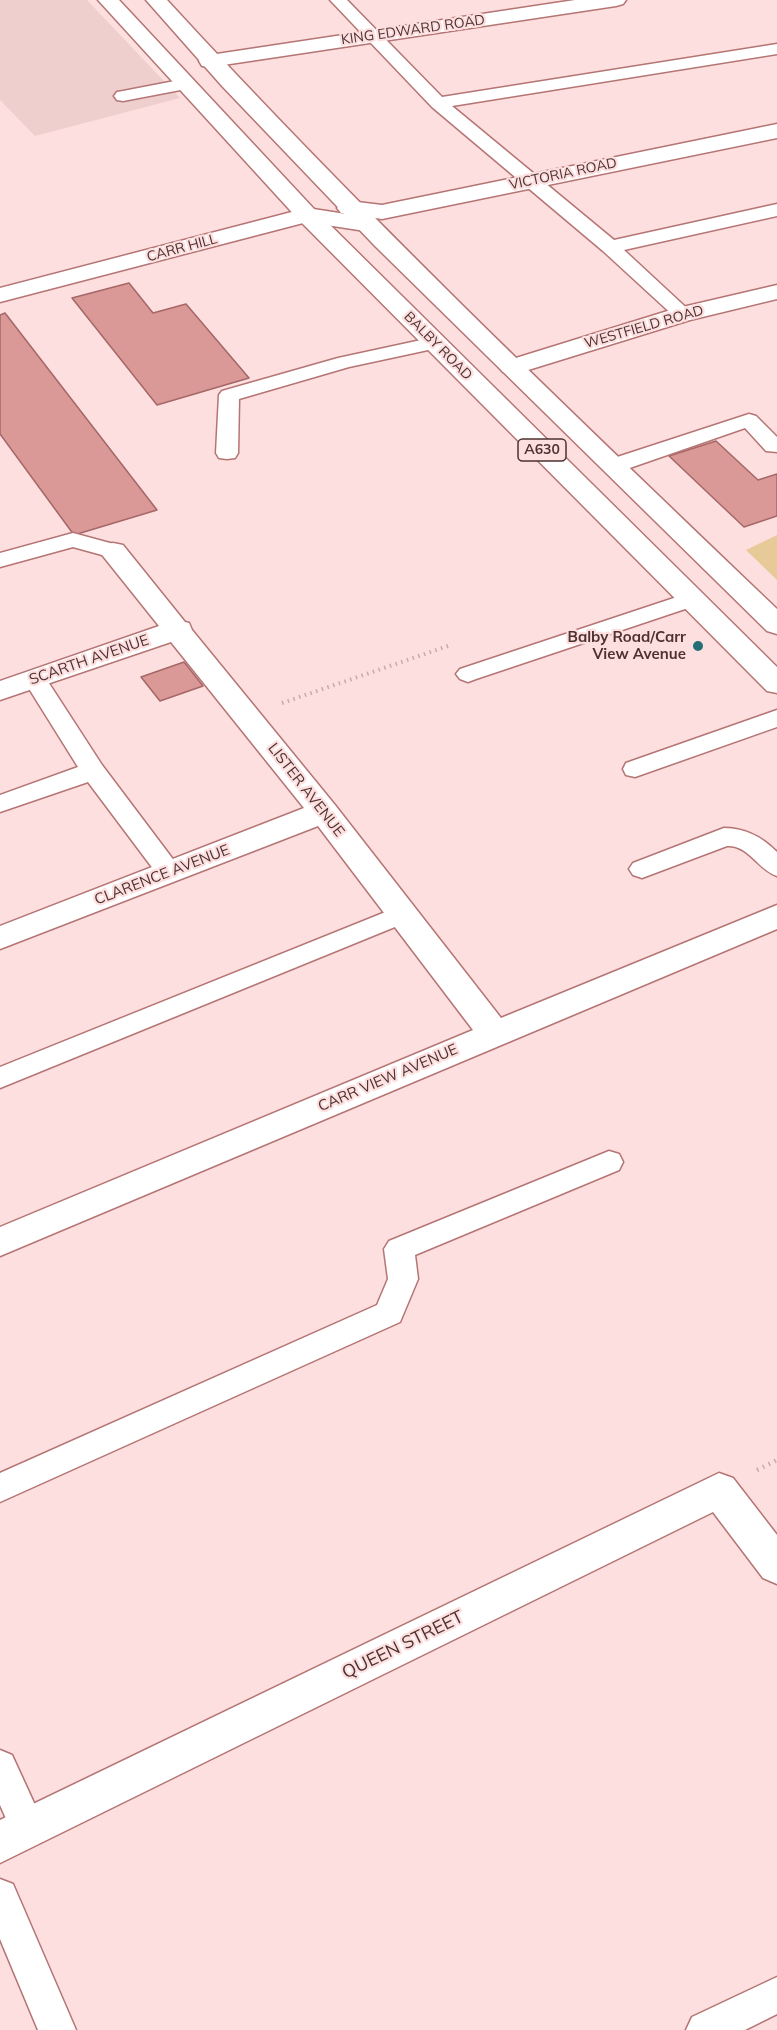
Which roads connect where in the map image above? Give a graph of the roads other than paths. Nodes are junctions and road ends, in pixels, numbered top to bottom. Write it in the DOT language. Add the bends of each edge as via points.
graph roads {
  1 [pos="108,0"];
  2 [pos="156,0"];
  3 [pos="338,0"];
  4 [pos="616,0"];
  5 [pos="374,35"];
  6 [pos="777,49"];
  7 [pos="210,60"];
  8 [pos="185,84"];
  9 [pos="123,96"];
  10 [pos="438,103"];
  11 [pos="777,131"];
  12 [pos="529,181"];
  13 [pos="777,210"];
  14 [pos="307,215"];
  15 [pos="357,216"];
  16 [pos="610,247"];
  17 [pos="777,292"];
  18 [pos="0,295"];
  19 [pos="683,314"];
  20 [pos="435,343"];
  21 [pos="512,367"];
  22 [pos="774,446"];
  23 [pos="227,453"];
  24 [pos="613,466"];
  25 [pos="113,550"];
  26 [pos="0,560"];
  27 [pos="692,599"];
  28 [pos="777,626"];
  29 [pos="179,629"];
  30 [pos="468,674"];
  31 [pos="35,679"];
  32 [pos="777,684"];
  33 [pos="0,692"];
  34 [pos="777,718"];
  35 [pos="635,769"];
  36 [pos="93,771"];
  37 [pos="0,804"];
  38 [pos="324,812"];
  39 [pos="777,867"];
  40 [pos="642,869"];
  41 [pos="169,872"];
  42 [pos="403,914"];
  43 [pos="777,916"];
  44 [pos="0,938"];
  45 [pos="494,1033"];
  46 [pos="0,1078"];
  47 [pos="609,1162"];
  48 [pos="0,1242"];
  49 [pos="0,1488"];
  50 [pos="777,1566"];
  51 [pos="0,1767"];
  52 [pos="14,1835"];
  53 [pos="0,1896"];
  54 [pos="777,1995"];
  55 [pos="57,2030"];
  56 [pos="705,2030"];
  1 -- 8 [label="street, BALBY ROAD / A630"];
  2 -- 7 [label="street, A630"];
  3 -- 5 [label="lane"];
  4 -- 5 [label="street, KING EDWARD ROAD"];
  5 -- 7 [label="street, KING EDWARD ROAD"];
  5 -- 10 [label="lane"];
  6 -- 10 [label="lane"];
  7 -- 15 [label="street, A630"];
  8 -- 9 [label="lane"];
  8 -- 14 [label="street, BALBY ROAD / A630"];
  10 -- 12 [label="lane"];
  11 -- 12 [label="street, VICTORIA ROAD"];
  12 -- 15 [label="street, VICTORIA ROAD"];
  12 -- 16 [label="lane"];
  13 -- 16 [label="lane"];
  14 -- 15 [label="street, CARR HILL"];
  14 -- 18 [label="street, CARR HILL"];
  14 -- 20 [label="street, BALBY ROAD / A630"];
  15 -- 21 [label="street, A630"];
  16 -- 19 [label="lane"];
  17 -- 19 [label="street, WESTFIELD ROAD"];
  19 -- 21 [label="street, WESTFIELD ROAD"];
  20 -- 23 [label="lane" via="345,362 229,395"];
  20 -- 27 [label="street, BALBY ROAD / A630"];
  21 -- 24 [label="street, A630"];
  22 -- 24 [label="lane" via="749,420"];
  24 -- 28 [label="street, A630"];
  25 -- 26 [label="lane" via="73,540"];
  25 -- 29 [label="street, LISTER AVENUE"];
  27 -- 30 [label="lane"];
  27 -- 32 [label="street, BALBY ROAD / A630"];
  29 -- 31 [label="street, SCARTH AVENUE"];
  29 -- 38 [label="street, LISTER AVENUE"];
  31 -- 33 [label="street, SCARTH AVENUE"];
  31 -- 36 [label="lane"];
  34 -- 35 [label="lane"];
  36 -- 37 [label="lane"];
  36 -- 41 [label="lane"];
  38 -- 41 [label="street, CLARENCE AVENUE"];
  38 -- 42 [label="street, LISTER AVENUE"];
  39 -- 40 [label="lane" via="747,839 735,836"];
  41 -- 44 [label="street, CLARENCE AVENUE"];
  42 -- 45 [label="street, LISTER AVENUE"];
  42 -- 46 [label="lane"];
  43 -- 45 [label="street, CARR VIEW AVENUE"];
  45 -- 48 [label="street, CARR VIEW AVENUE"];
  47 -- 49 [label="lane" via="399,1249 403,1279 389,1312"];
  50 -- 52 [label="street, QUEEN STREET" via="719,1490"];
  51 -- 52 [label="lane"];
  53 -- 55 [label="lane"];
  54 -- 56 [label="lane"];
}
